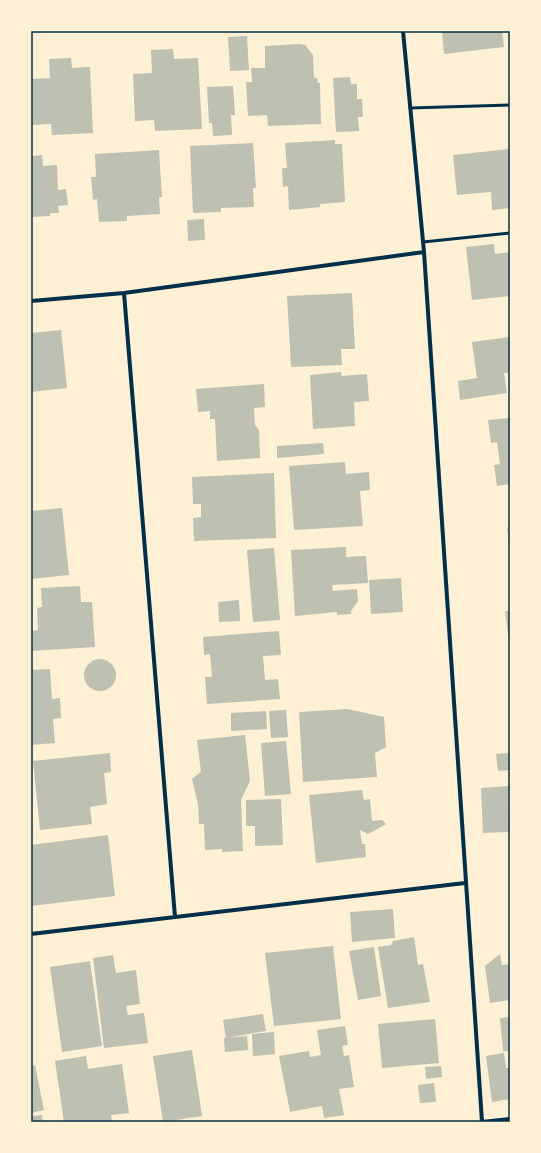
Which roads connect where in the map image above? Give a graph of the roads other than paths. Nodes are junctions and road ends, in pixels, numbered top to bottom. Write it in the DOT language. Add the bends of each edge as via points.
graph roads {
  1 [pos="403,31"];
  2 [pos="510,105"];
  3 [pos="410,108"];
  4 [pos="510,234"];
  5 [pos="423,242"];
  6 [pos="424,252"];
  7 [pos="124,293"];
  8 [pos="31,301"];
  9 [pos="465,883"];
  10 [pos="175,917"];
  11 [pos="31,934"];
  12 [pos="510,1119"];
  13 [pos="482,1122"];
  1 -- 3 [label="street"];
  2 -- 3 [label="lane"];
  3 -- 5 [label="street"];
  4 -- 5 [label="lane"];
  5 -- 6 [label="street"];
  6 -- 7 [label="street"];
  6 -- 9 [label="street"];
  7 -- 8 [label="street"];
  7 -- 10 [label="street"];
  9 -- 10 [label="street"];
  9 -- 13 [label="street"];
  10 -- 11 [label="street"];
  12 -- 13 [label="street"];
}
